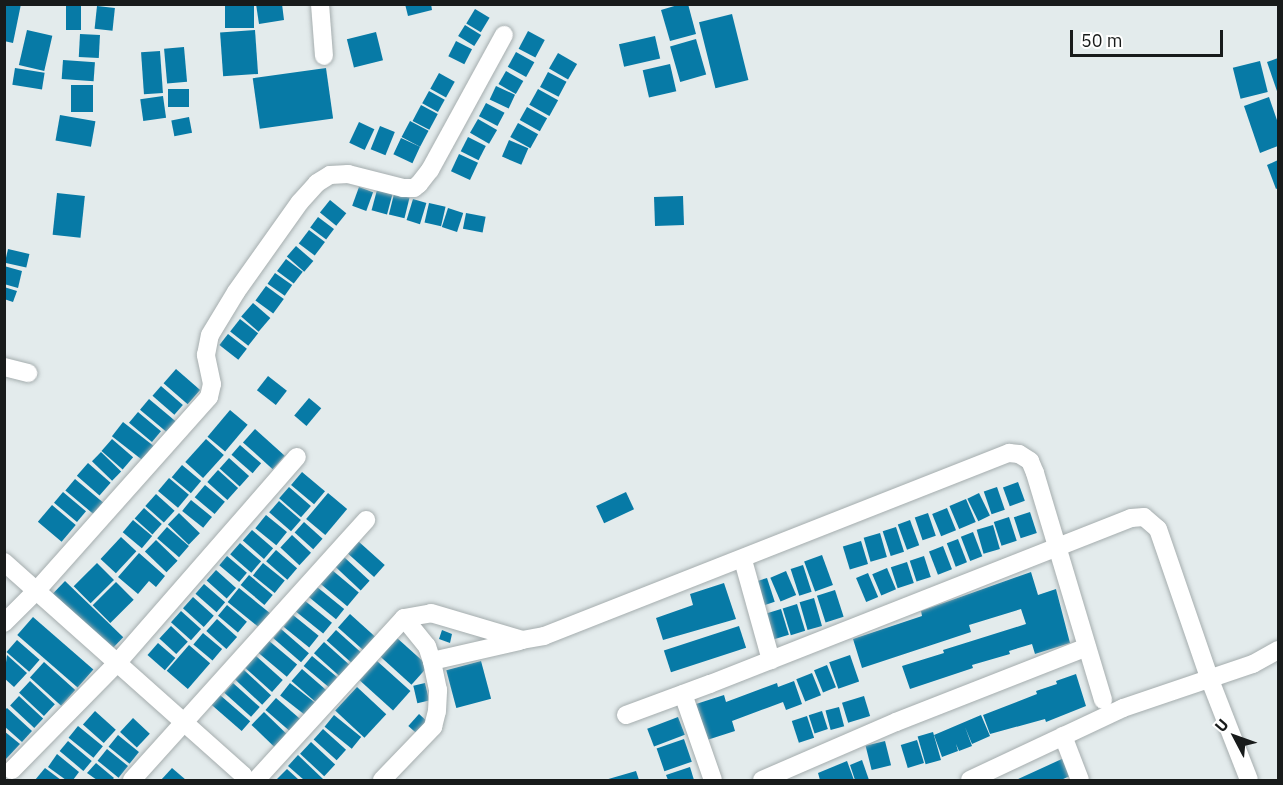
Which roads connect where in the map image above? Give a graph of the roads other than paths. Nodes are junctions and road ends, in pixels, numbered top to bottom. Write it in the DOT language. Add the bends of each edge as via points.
graph roads {
  1 [pos="320,4"];
  2 [pos="504,35"];
  3 [pos="324,56"];
  4 [pos="4,367"];
  5 [pos="28,373"];
  6 [pos="297,457"];
  7 [pos="366,520"];
  8 [pos="1058,548"];
  9 [pos="743,560"];
  10 [pos="4,562"];
  11 [pos="38,589"];
  12 [pos="404,618"];
  13 [pos="4,623"];
  14 [pos="522,640"];
  15 [pos="1087,647"];
  16 [pos="1278,650"];
  17 [pos="771,660"];
  18 [pos="432,661"];
  19 [pos="118,662"];
  20 [pos="1210,680"];
  21 [pos="683,694"];
  22 [pos="1103,700"];
  23 [pos="626,715"];
  24 [pos="186,723"];
  25 [pos="1063,736"];
  26 [pos="13,772"];
  27 [pos="132,780"];
  28 [pos="245,780"];
  29 [pos="256,780"];
  30 [pos="382,780"];
  31 [pos="713,780"];
  32 [pos="762,780"];
  33 [pos="970,780"];
  34 [pos="1080,780"];
  35 [pos="1249,780"];
  1 -- 3 [label="street"];
  2 -- 11 [label="street" via="419,184 403,188 348,174 330,175 300,202 210,335 206,355 212,384 209,397"];
  4 -- 5 [label="street"];
  6 -- 19 [label="street"];
  7 -- 24 [label="street"];
  8 -- 9 [label="street" via="1030,461 1009,453"];
  8 -- 15 [label="street"];
  8 -- 17 [label="street"];
  8 -- 20 [label="street" via="1131,518 1144,518 1152,523 1158,529"];
  9 -- 14 [label="street" via="544,636"];
  9 -- 17 [label="street"];
  10 -- 11 [label="street"];
  11 -- 13 [label="street"];
  11 -- 19 [label="street"];
  12 -- 14 [label="street" via="431,613"];
  12 -- 18 [label="street" via="427,646"];
  12 -- 29 [label="street"];
  14 -- 18 [label="street"];
  15 -- 22 [label="street"];
  15 -- 32 [label="street"];
  16 -- 20 [label="street"];
  17 -- 21 [label="street"];
  18 -- 30 [label="street" via="438,690 433,727"];
  19 -- 24 [label="street"];
  19 -- 26 [label="street"];
  20 -- 25 [label="street" via="1123,708"];
  20 -- 35 [label="street"];
  21 -- 23 [label="street"];
  21 -- 31 [label="street"];
  24 -- 27 [label="street"];
  24 -- 28 [label="street"];
  25 -- 33 [label="street"];
  25 -- 34 [label="street"];
}
